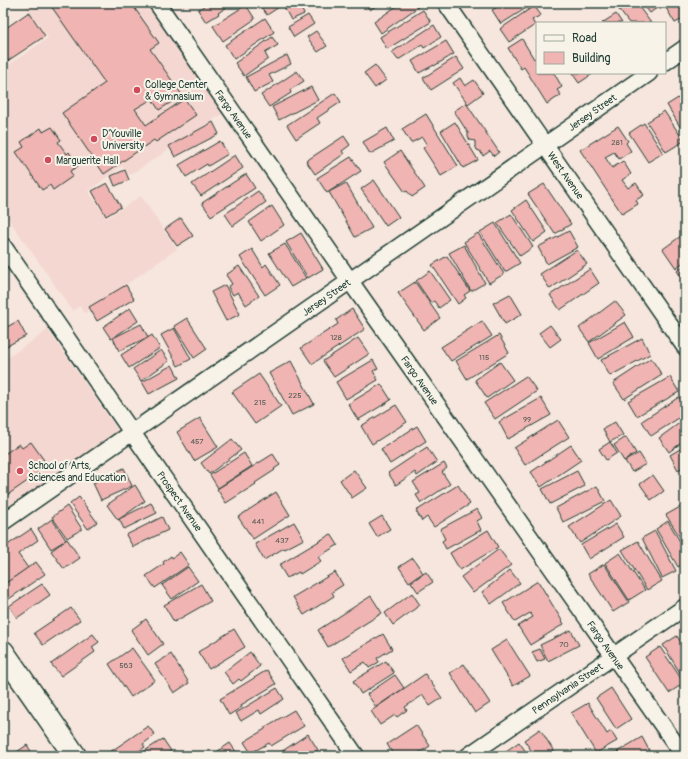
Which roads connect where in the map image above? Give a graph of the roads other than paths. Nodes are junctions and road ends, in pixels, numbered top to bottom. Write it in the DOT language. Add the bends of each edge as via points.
graph roads {
  1 [pos="157,3"];
  2 [pos="446,3"];
  3 [pos="685,48"];
  4 [pos="666,61"];
  5 [pos="648,74"];
  6 [pos="545,145"];
  7 [pos="3,246"];
  8 [pos="350,281"];
  9 [pos="685,347"];
  10 [pos="132,432"];
  11 [pos="3,522"];
  12 [pos="685,607"];
  13 [pos="3,652"];
  14 [pos="614,656"];
  15 [pos="76,756"];
  16 [pos="356,756"];
  17 [pos="468,756"];
  18 [pos="684,756"];
  1 -- 8 [label="street, Fargo Avenue"];
  2 -- 6 [label="street, West Avenue"];
  3 -- 4 [label="street"];
  5 -- 6 [label="street, Jersey Street"];
  6 -- 8 [label="street, Jersey Street"];
  6 -- 9 [label="street, West Avenue"];
  7 -- 10 [label="street, Prospect Avenue"];
  8 -- 10 [label="street, Jersey Street"];
  8 -- 14 [label="street, Fargo Avenue"];
  10 -- 11 [label="street, Jersey Street"];
  10 -- 16 [label="street, Prospect Avenue"];
  12 -- 14 [label="street, Pennsylvania Street"];
  13 -- 15 [label="main road"];
  14 -- 17 [label="street, Pennsylvania Street"];
  14 -- 18 [label="street, Fargo Avenue"];
}
